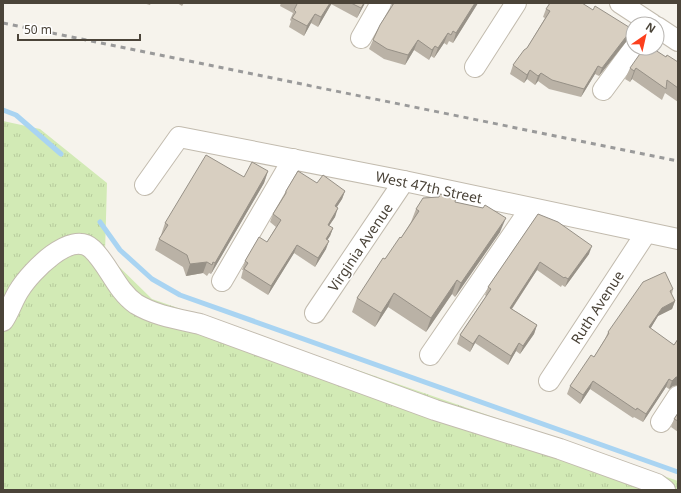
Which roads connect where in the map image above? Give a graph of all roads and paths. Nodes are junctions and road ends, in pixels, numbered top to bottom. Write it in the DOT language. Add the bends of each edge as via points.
graph roads {
  1 [pos="381,3"];
  2 [pos="516,3"];
  3 [pos="620,3"];
  4 [pos="640,16"];
  5 [pos="665,33"];
  6 [pos="361,38"];
  7 [pos="678,41"];
  8 [pos="628,56"];
  9 [pos="475,67"];
  10 [pos="603,90"];
  11 [pos="293,159"];
  12 [pos="404,181"];
  13 [pos="145,185"];
  14 [pos="530,209"];
  15 [pos="646,233"];
  16 [pos="678,239"];
  17 [pos="222,281"];
  18 [pos="315,313"];
  19 [pos="3,321"];
  20 [pos="430,355"];
  21 [pos="549,381"];
  22 [pos="678,396"];
  23 [pos="661,422"];
  24 [pos="665,490"];
  1 -- 6 [label="street"];
  2 -- 9 [label="street"];
  3 -- 4 [label="street"];
  5 -- 7 [label="street"];
  8 -- 10 [label="street"];
  11 -- 12 [label="street, West 47th Street"];
  11 -- 13 [label="street, West 47th Street" via="179,137"];
  11 -- 17 [label="street"];
  12 -- 14 [label="street, West 47th Street"];
  12 -- 18 [label="street, Virginia Avenue"];
  14 -- 15 [label="street, West 47th Street"];
  14 -- 20 [label="street"];
  15 -- 16 [label="street, West 47th Street"];
  15 -- 21 [label="street, Ruth Avenue"];
  19 -- 24 [label="street" via="30,274 64,247 83,243 92,249 123,292 159,316 200,324 435,410 560,449 657,484"];
  22 -- 23 [label="street"];
}
